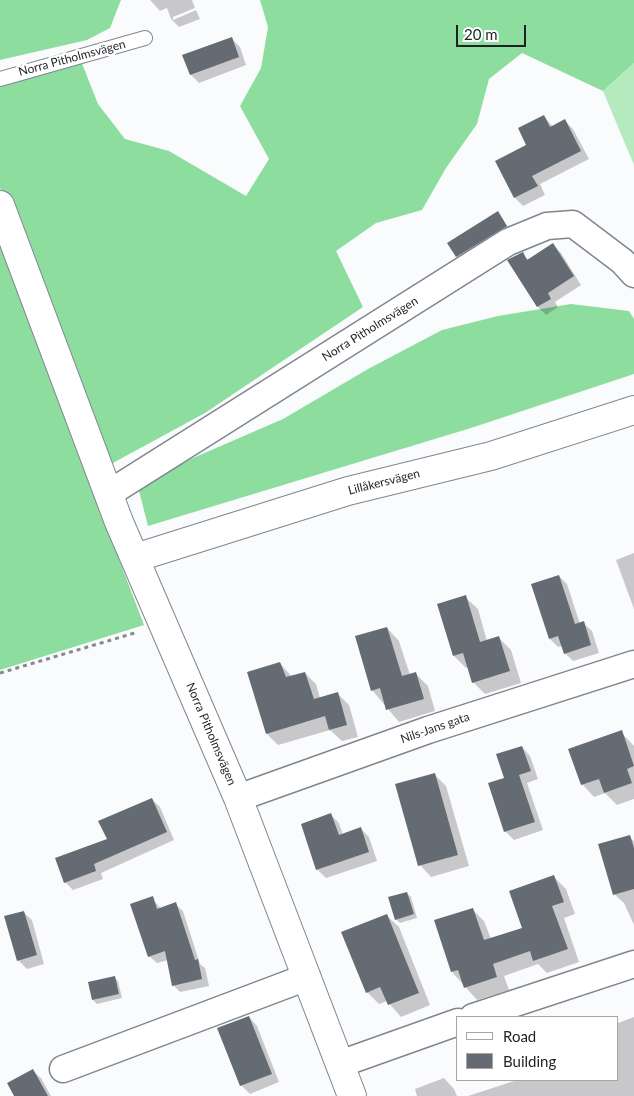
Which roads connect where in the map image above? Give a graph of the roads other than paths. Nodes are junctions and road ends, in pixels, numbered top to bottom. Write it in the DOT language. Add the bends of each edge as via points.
graph roads {
  1 [pos="145,38"];
  2 [pos="0,79"];
  3 [pos="0,205"];
  4 [pos="634,274"];
  5 [pos="634,410"];
  6 [pos="108,494"];
  7 [pos="135,558"];
  8 [pos="634,664"];
  9 [pos="238,798"];
  10 [pos="634,964"];
  11 [pos="307,976"];
  12 [pos="476,1016"];
  13 [pos="456,1023"];
  14 [pos="340,1064"];
  15 [pos="63,1068"];
  16 [pos="352,1096"];
  1 -- 2 [label="lane, Norra Pitholmsvägen"];
  3 -- 6 [label="street, Norra Pitholmsvägen"];
  4 -- 6 [label="street, Norra Pitholmsvägen" via="573,224 547,226 508,242"];
  5 -- 7 [label="street, Lillåkersvägen" via="491,456 348,491"];
  6 -- 7 [label="street, Norra Pitholmsvägen"];
  7 -- 9 [label="street, Norra Pitholmsvägen"];
  8 -- 9 [label="street, Nils-Jans gata" via="428,730"];
  9 -- 11 [label="street, Norra Pitholmsvägen"];
  10 -- 12 [label="street"];
  11 -- 14 [label="street, Norra Pitholmsvägen"];
  11 -- 15 [label="street"];
  13 -- 14 [label="street"];
  14 -- 16 [label="street, Norra Pitholmsvägen"];
}
